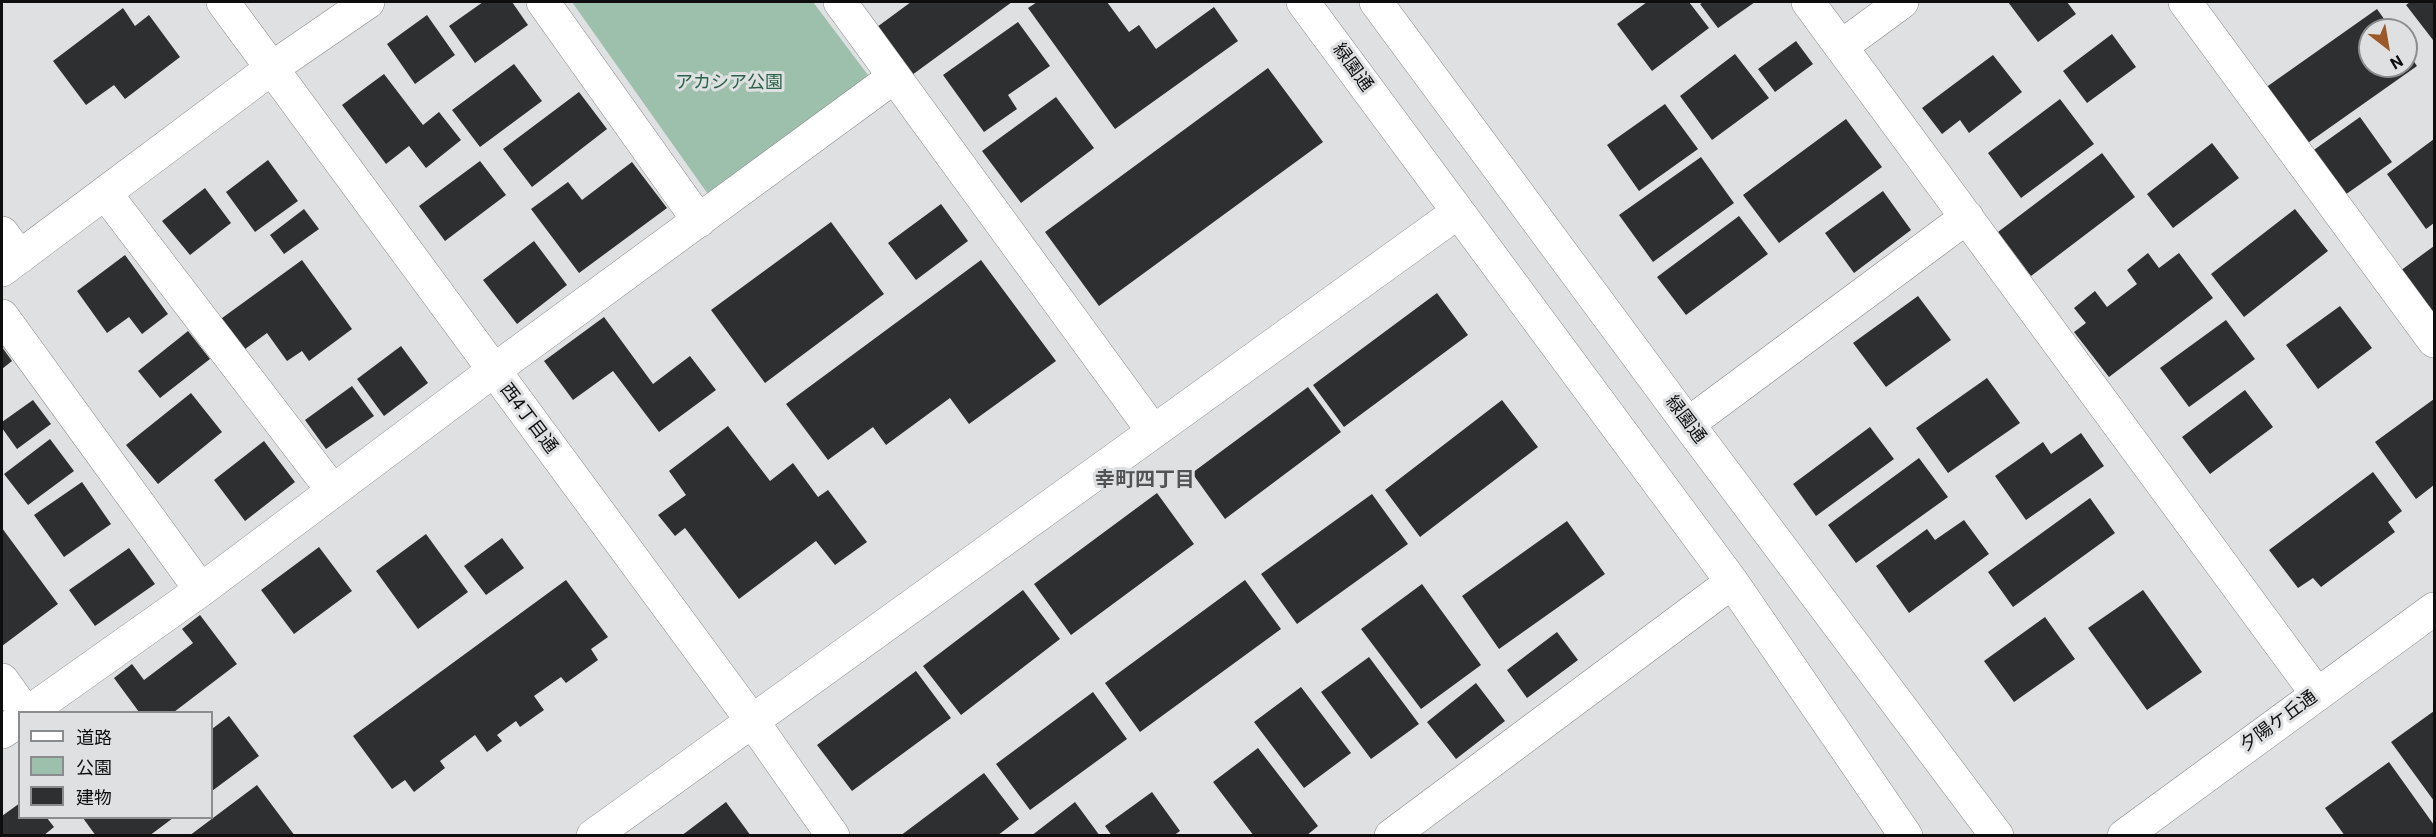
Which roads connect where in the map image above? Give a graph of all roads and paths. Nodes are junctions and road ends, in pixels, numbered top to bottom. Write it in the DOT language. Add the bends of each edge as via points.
graph roads {
  1 [pos="223,2"];
  2 [pos="368,2"];
  3 [pos="543,2"];
  4 [pos="840,2"];
  5 [pos="1303,2"];
  6 [pos="1376,2"];
  7 [pos="1808,2"];
  8 [pos="1902,2"];
  9 [pos="2185,2"];
  10 [pos="1842,46"];
  11 [pos="272,68"];
  12 [pos="894,78"];
  13 [pos="105,193"];
  14 [pos="1458,212"];
  15 [pos="1967,217"];
  16 [pos="699,221"];
  17 [pos="8,253"];
  18 [pos="2,316"];
  19 [pos="2434,341"];
  20 [pos="493,371"];
  21 [pos="1688,424"];
  22 [pos="1153,431"];
  23 [pos="333,491"];
  24 [pos="1732,582"];
  25 [pos="201,590"];
  26 [pos="2434,609"];
  27 [pos="2,680"];
  28 [pos="2317,694"];
  29 [pos="26,711"];
  30 [pos="28,711"];
  31 [pos="18,721"];
  32 [pos="753,722"];
  33 [pos="2,732"];
  34 [pos="593,836"];
  35 [pos="833,836"];
  36 [pos="1391,836"];
  37 [pos="1906,836"];
  38 [pos="1997,836"];
  39 [pos="2124,836"];
  1 -- 11 [label="street, 西4丁目通"];
  2 -- 11 [label="street"];
  3 -- 16 [label="street"];
  4 -- 12 [label="street"];
  5 -- 14 [label="street, 緑園通"];
  6 -- 21 [label="street, 緑園通"];
  7 -- 10 [label="street"];
  8 -- 10 [label="street"];
  9 -- 19 [label="street"];
  10 -- 15 [label="street"];
  11 -- 13 [label="street"];
  11 -- 20 [label="street, 西4丁目通"];
  12 -- 16 [label="street"];
  12 -- 22 [label="street"];
  13 -- 17 [label="street"];
  13 -- 23 [label="street"];
  14 -- 22 [label="street"];
  14 -- 24 [label="street, 緑園通"];
  15 -- 21 [label="street"];
  15 -- 28 [label="street"];
  16 -- 20 [label="street"];
  18 -- 25 [label="street"];
  20 -- 23 [label="street"];
  20 -- 32 [label="street, 西4丁目通"];
  21 -- 38 [label="street, 緑園通"];
  22 -- 32 [label="street"];
  23 -- 25 [label="street"];
  24 -- 36 [label="street"];
  24 -- 37 [label="street, 緑園通"];
  25 -- 30 [label="street"];
  26 -- 28 [label="street, 夕陽ケ丘通"];
  27 -- 29 [label="street"];
  28 -- 39 [label="street, 夕陽ケ丘通"];
  31 -- 33 [label="street"];
  32 -- 34 [label="street"];
  32 -- 35 [label="street, 西4丁目通"];
}
